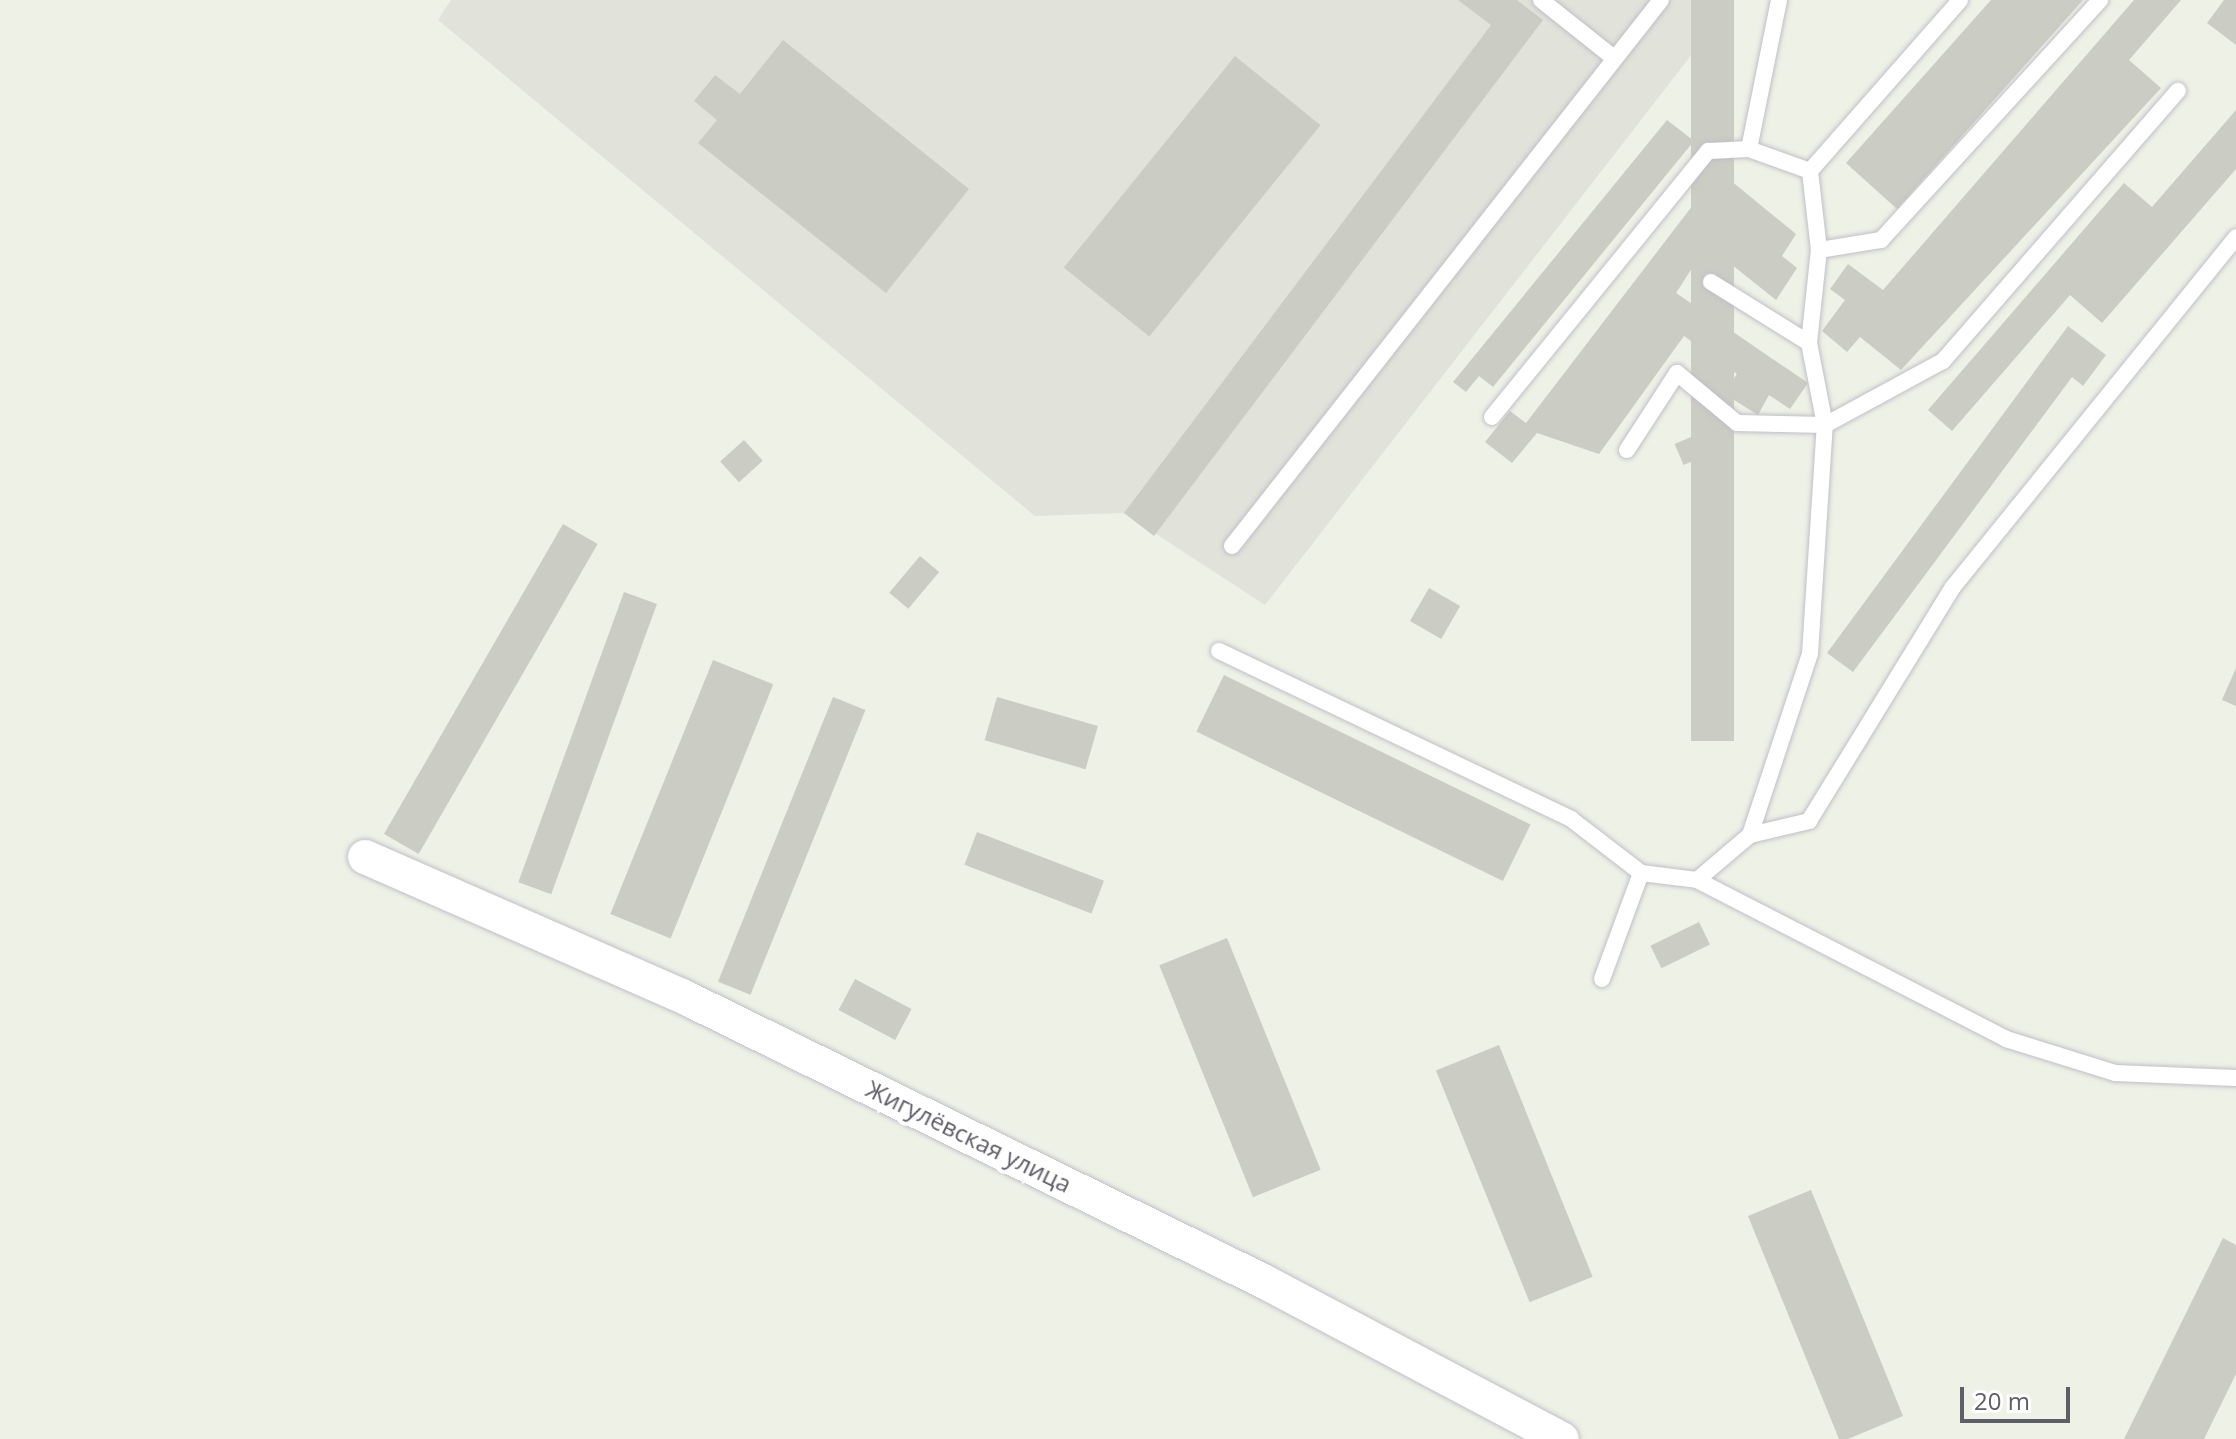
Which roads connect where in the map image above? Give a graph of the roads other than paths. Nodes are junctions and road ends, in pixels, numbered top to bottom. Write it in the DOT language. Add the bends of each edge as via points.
graph roads {
  1 [pos="1541,0"];
  2 [pos="1661,0"];
  3 [pos="1779,0"];
  4 [pos="1960,0"];
  5 [pos="2100,0"];
  6 [pos="1614,58"];
  7 [pos="2178,91"];
  8 [pos="1749,149"];
  9 [pos="1810,171"];
  10 [pos="2236,237"];
  11 [pos="1819,250"];
  12 [pos="1711,282"];
  13 [pos="1809,343"];
  14 [pos="1492,417"];
  15 [pos="1825,425"];
  16 [pos="1627,450"];
  17 [pos="1232,546"];
  18 [pos="1219,651"];
  19 [pos="1750,835"];
  20 [pos="365,857"];
  21 [pos="1641,873"];
  22 [pos="1697,880"];
  23 [pos="1602,979"];
  24 [pos="2236,1078"];
  25 [pos="1562,1439"];
  1 -- 6 [label="lane"];
  2 -- 6 [label="lane"];
  3 -- 8 [label="lane"];
  4 -- 9 [label="lane"];
  5 -- 11 [label="lane" via="1881,240"];
  6 -- 17 [label="lane"];
  7 -- 15 [label="lane" via="1943,361"];
  8 -- 9 [label="lane"];
  8 -- 14 [label="lane" via="1708,151"];
  9 -- 11 [label="lane"];
  10 -- 19 [label="lane" via="1953,587 1809,821"];
  11 -- 13 [label="lane"];
  12 -- 13 [label="lane"];
  13 -- 15 [label="lane"];
  15 -- 16 [label="lane" via="1737,423 1677,373"];
  15 -- 19 [label="lane" via="1810,654"];
  18 -- 21 [label="lane" via="1571,819"];
  19 -- 22 [label="lane"];
  20 -- 25 [label="street, Жигулёвская улица" via="724,1017 1250,1274"];
  21 -- 22 [label="lane"];
  21 -- 23 [label="lane"];
  22 -- 24 [label="lane" via="2006,1039 2115,1073"];
}
